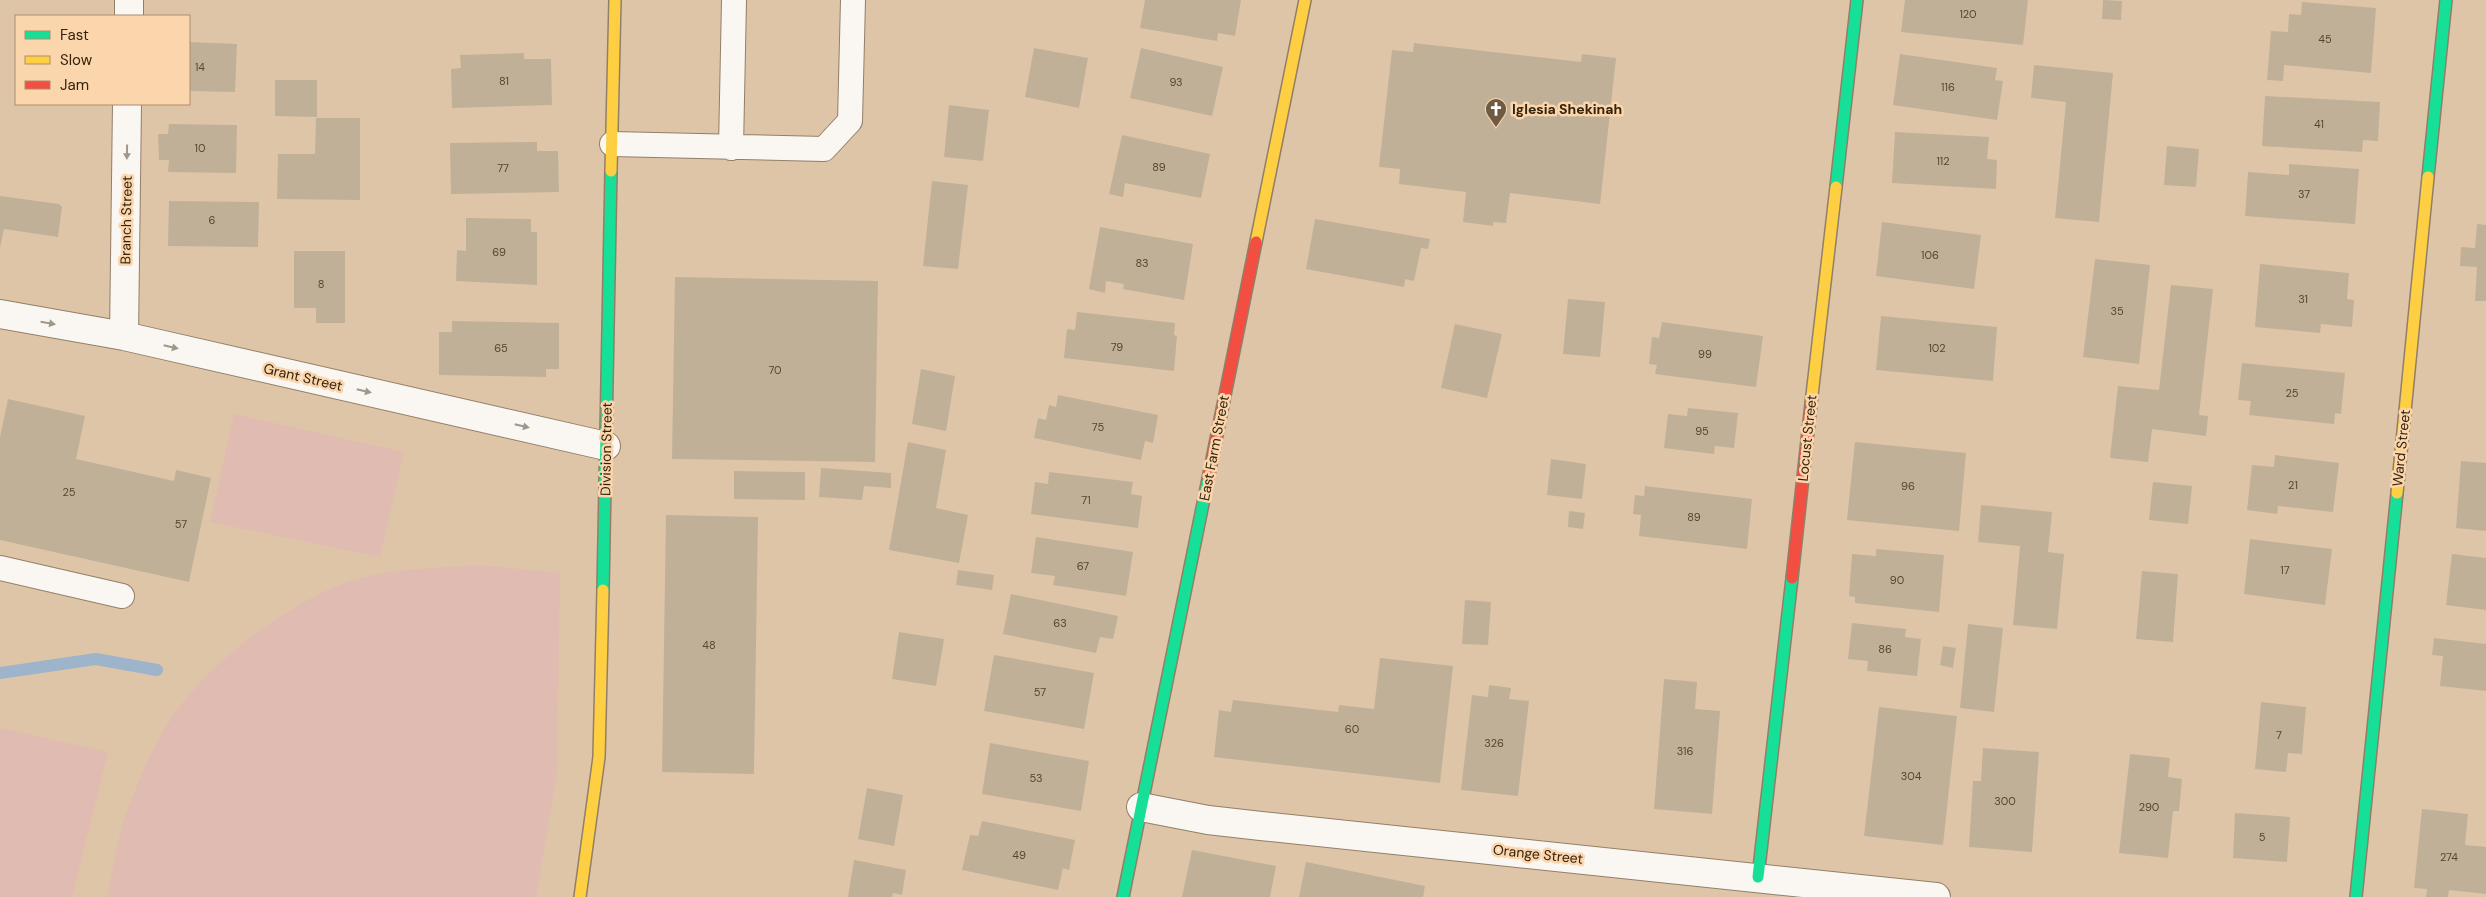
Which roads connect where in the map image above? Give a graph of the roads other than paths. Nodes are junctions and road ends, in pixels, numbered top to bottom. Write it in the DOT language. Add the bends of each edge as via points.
graph roads {
  1 [pos="129,0"];
  2 [pos="615,0"];
  3 [pos="734,0"];
  4 [pos="852,0"];
  5 [pos="1305,0"];
  6 [pos="1857,0"];
  7 [pos="2446,0"];
  8 [pos="129,15"];
  9 [pos="127,105"];
  10 [pos="612,144"];
  11 [pos="731,148"];
  12 [pos="0,314"];
  13 [pos="124,336"];
  14 [pos="606,446"];
  15 [pos="0,568"];
  16 [pos="122,596"];
  17 [pos="1142,807"];
  18 [pos="1758,877"];
  19 [pos="580,897"];
  20 [pos="1123,897"];
  21 [pos="1936,897"];
  22 [pos="2356,897"];
  1 -- 8 [label="street"];
  2 -- 10 [label="street, Division Street"];
  3 -- 11 [label="lane"];
  4 -- 11 [label="lane" via="850,121 824,149"];
  5 -- 17 [label="street, East Farm Street"];
  6 -- 18 [label="street, Locust Street"];
  7 -- 22 [label="street, Ward Street"];
  9 -- 13 [label="street, Branch Street, one-way"];
  10 -- 11 [label="lane"];
  10 -- 14 [label="street, Division Street"];
  12 -- 13 [label="street, Grant Street, one-way"];
  13 -- 14 [label="street, Grant Street, one-way"];
  14 -- 19 [label="street, Division Street" via="599,757"];
  15 -- 16 [label="lane"];
  17 -- 18 [label="street, Orange Street" via="1252,825"];
  17 -- 20 [label="street, East Farm Street"];
  18 -- 21 [label="street, Orange Street"];
}
